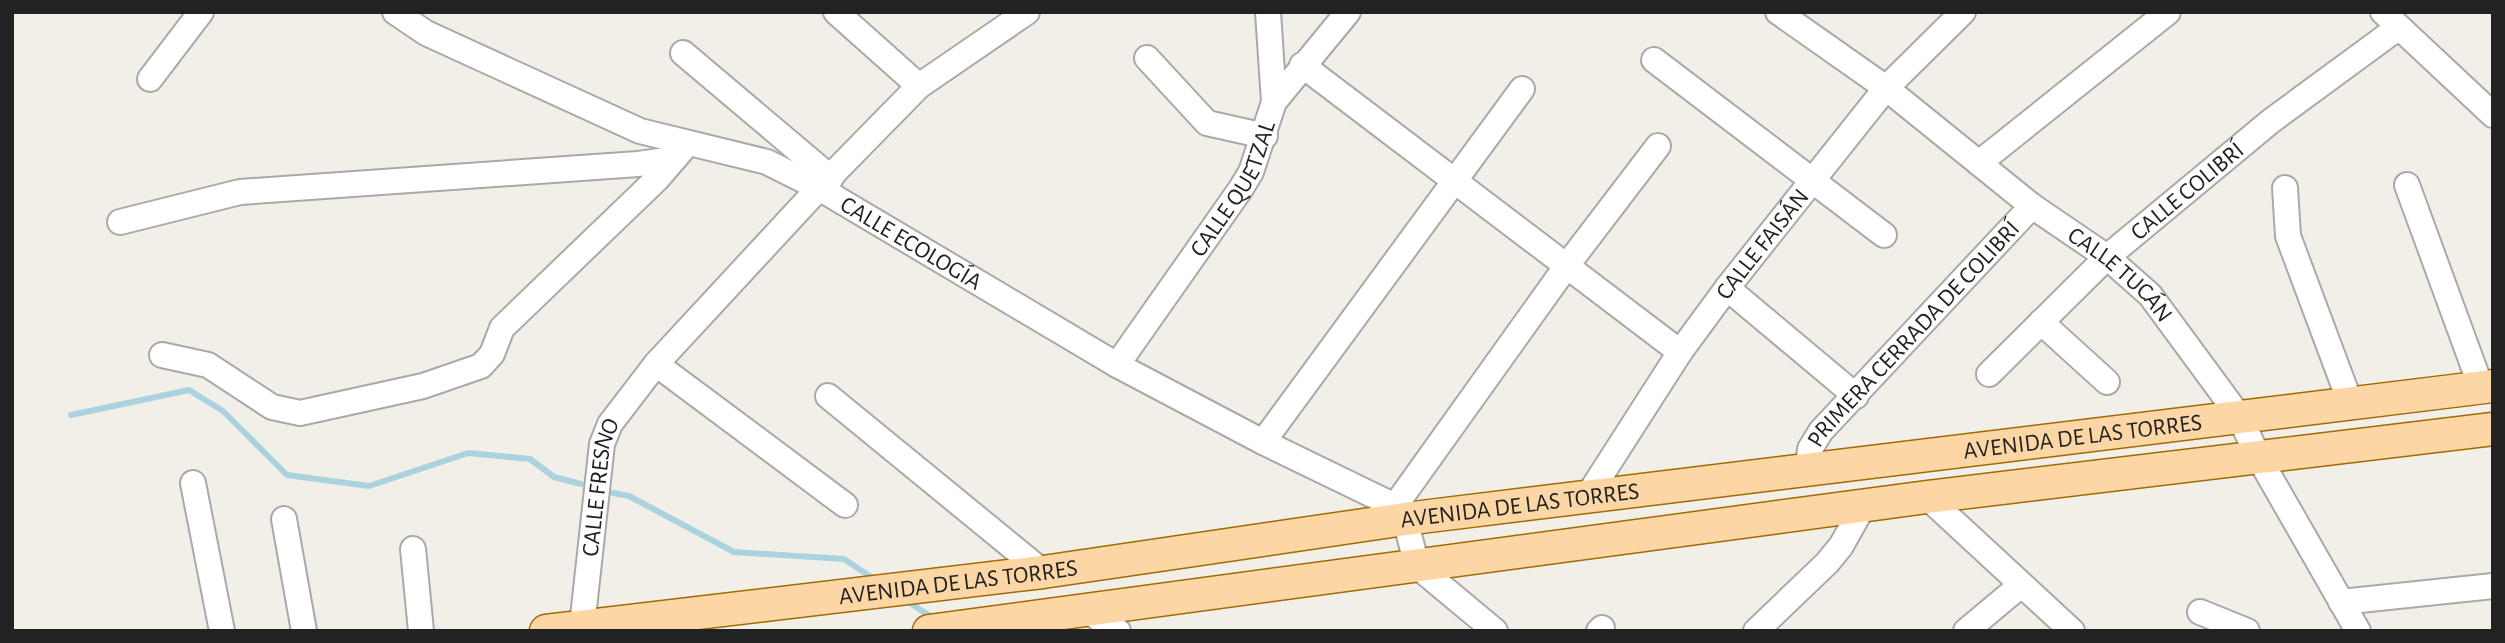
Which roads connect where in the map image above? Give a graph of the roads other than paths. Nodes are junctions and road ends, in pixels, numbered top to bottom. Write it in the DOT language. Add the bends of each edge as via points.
graph roads {
  1 [pos="201,12"];
  2 [pos="395,12"];
  3 [pos="836,12"];
  4 [pos="1027,12"];
  5 [pos="1268,12"];
  6 [pos="1348,12"];
  7 [pos="1778,12"];
  8 [pos="1963,12"];
  9 [pos="2168,12"];
  10 [pos="2391,20"];
  11 [pos="683,53"];
  12 [pos="1147,58"];
  13 [pos="1654,60"];
  14 [pos="1302,65"];
  15 [pos="150,79"];
  16 [pos="919,86"];
  17 [pos="1886,88"];
  18 [pos="1522,89"];
  19 [pos="1274,102"];
  20 [pos="2493,114"];
  21 [pos="1265,136"];
  22 [pos="1658,146"];
  23 [pos="681,151"];
  24 [pos="1979,163"];
  25 [pos="1457,180"];
  26 [pos="1815,181"];
  27 [pos="825,183"];
  28 [pos="2407,185"];
  29 [pos="2285,188"];
  30 [pos="2032,206"];
  31 [pos="120,222"];
  32 [pos="1884,235"];
  33 [pos="2107,257"];
  34 [pos="1568,264"];
  35 [pos="1727,288"];
  36 [pos="2042,322"];
  37 [pos="1680,352"];
  38 [pos="162,355"];
  39 [pos="656,364"];
  40 [pos="1116,365"];
  41 [pos="1989,374"];
  42 [pos="2106,382"];
  43 [pos="2487,387"];
  44 [pos="828,396"];
  45 [pos="1856,396"];
  46 [pos="2350,402"];
  47 [pos="2239,416"];
  48 [pos="2493,429"];
  49 [pos="1263,442"];
  50 [pos="2259,458"];
  51 [pos="1808,469"];
  52 [pos="193,482"];
  53 [pos="1587,497"];
  54 [pos="1927,497"];
  55 [pos="845,505"];
  56 [pos="1864,505"];
  57 [pos="1400,512"];
  58 [pos="284,519"];
  59 [pos="413,549"];
  60 [pos="1417,566"];
  61 [pos="1044,572"];
  62 [pos="2021,584"];
  63 [pos="2493,586"];
  64 [pos="2341,602"];
  65 [pos="1086,610"];
  66 [pos="2200,612"];
  67 [pos="582,626"];
  68 [pos="222,631"];
  69 [pos="304,631"];
  70 [pos="421,631"];
  71 [pos="546,631"];
  72 [pos="929,631"];
  73 [pos="1118,631"];
  74 [pos="1495,631"];
  75 [pos="1756,631"];
  76 [pos="1966,631"];
  77 [pos="2072,631"];
  78 [pos="2247,631"];
  79 [pos="2358,631"];
  1 -- 15 [label="street"];
  2 -- 23 [label="street, CALLE ECOLOGÍA" via="426,33"];
  3 -- 16 [label="street"];
  4 -- 16 [label="street, CALLE FRESNO"];
  5 -- 19 [label="street"];
  6 -- 14 [label="street, CALLE QUETZAL"];
  7 -- 17 [label="street, CALLE TUCÁN"];
  8 -- 17 [label="street, CALLE FAISÁN"];
  9 -- 24 [label="street"];
  10 -- 20 [label="street"];
  10 -- 33 [label="street, CALLE COLIBRÍ"];
  11 -- 27 [label="street"];
  12 -- 21 [label="street" via="1206,123"];
  13 -- 26 [label="street"];
  14 -- 19 [label="street, CALLE QUETZAL"];
  14 -- 25 [label="street"];
  16 -- 27 [label="street, CALLE FRESNO"];
  17 -- 24 [label="street, CALLE TUCÁN"];
  17 -- 26 [label="street, CALLE FAISÁN"];
  18 -- 25 [label="street"];
  19 -- 21 [label="street, CALLE QUETZAL"];
  21 -- 40 [label="street, CALLE QUETZAL" via="1240,190"];
  22 -- 34 [label="street"];
  23 -- 27 [label="street, CALLE ECOLOGÍA" via="767,162"];
  23 -- 31 [label="street" via="638,164 240,192"];
  23 -- 38 [label="street" via="502,328 492,354 481,366 423,386 300,413 272,407 208,365"];
  24 -- 30 [label="street, CALLE TUCÁN"];
  25 -- 34 [label="street"];
  25 -- 49 [label="street"];
  26 -- 32 [label="street"];
  26 -- 35 [label="street, CALLE FAISÁN"];
  27 -- 39 [label="street, CALLE FRESNO"];
  27 -- 40 [label="street, CALLE ECOLOGÍA"];
  28 -- 43 [label="street"];
  29 -- 46 [label="street" via="2288,236"];
  30 -- 33 [label="street, CALLE TUCÁN"];
  30 -- 45 [label="street, PRIMERA CERRADA DE COLIBRÍ"];
  33 -- 36 [label="street, CALLE COLIBRÍ"];
  33 -- 47 [label="street, CALLE TUCÁN" via="2165,312"];
  34 -- 37 [label="street"];
  34 -- 57 [label="street"];
  35 -- 37 [label="street, CALLE FAISÁN"];
  35 -- 45 [label="street"];
  36 -- 41 [label="street, CALLE COLIBRÍ"];
  36 -- 42 [label="street"];
  37 -- 53 [label="street, CALLE FAISÁN"];
  39 -- 55 [label="street"];
  39 -- 67 [label="street, CALLE FRESNO" via="610,424 602,444"];
  40 -- 49 [label="street, CALLE ECOLOGÍA"];
  43 -- 46 [label="main road, AVENIDA DE LAS TORRES"];
  44 -- 61 [label="street"];
  45 -- 51 [label="street, PRIMERA CERRADA DE COLIBRÍ" via="1821,431 1810,449"];
  46 -- 47 [label="main road, AVENIDA DE LAS TORRES"];
  47 -- 50 [label="street, CALLE TUCÁN"];
  47 -- 51 [label="main road, AVENIDA DE LAS TORRES"];
  48 -- 50 [label="main road, AVENIDA DE LAS TORRES"];
  49 -- 57 [label="street, CALLE ECOLOGÍA"];
  50 -- 54 [label="main road, AVENIDA DE LAS TORRES"];
  50 -- 64 [label="street, CALLE TUCÁN"];
  51 -- 53 [label="main road, AVENIDA DE LAS TORRES"];
  52 -- 68 [label="street"];
  53 -- 57 [label="main road, AVENIDA DE LAS TORRES"];
  54 -- 56 [label="main road, AVENIDA DE LAS TORRES"];
  54 -- 62 [label="street"];
  56 -- 60 [label="main road, AVENIDA DE LAS TORRES"];
  56 -- 75 [label="street" via="1827,563"];
  57 -- 60 [label="street"];
  57 -- 61 [label="main road, AVENIDA DE LAS TORRES"];
  58 -- 69 [label="street"];
  59 -- 70 [label="street"];
  60 -- 65 [label="main road, AVENIDA DE LAS TORRES"];
  60 -- 74 [label="street"];
  61 -- 67 [label="main road, AVENIDA DE LAS TORRES"];
  62 -- 76 [label="street"];
  62 -- 77 [label="street"];
  63 -- 64 [label="street"];
  64 -- 79 [label="street, CALLE TUCÁN"];
  65 -- 72 [label="main road, AVENIDA DE LAS TORRES"];
  65 -- 73 [label="street"];
  66 -- 78 [label="street"];
  67 -- 71 [label="main road, AVENIDA DE LAS TORRES"];
}
